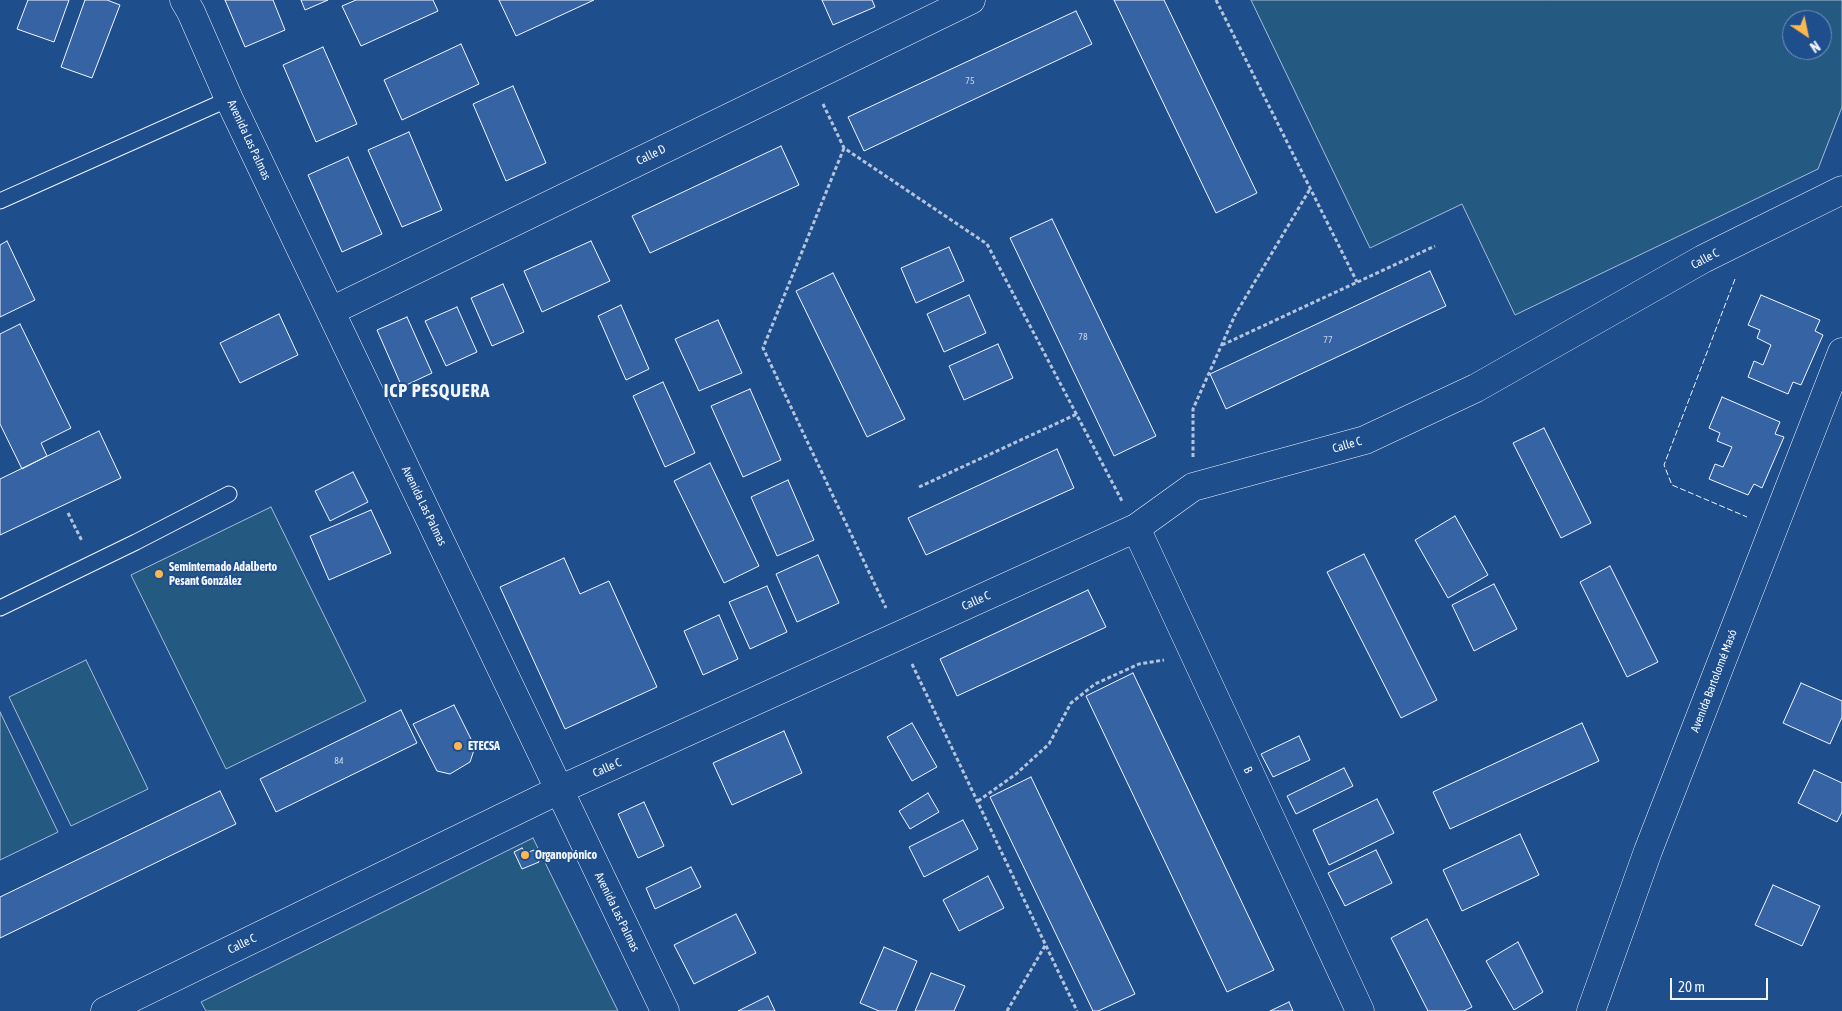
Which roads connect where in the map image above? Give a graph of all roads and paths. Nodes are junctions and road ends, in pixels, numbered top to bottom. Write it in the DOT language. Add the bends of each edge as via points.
graph roads {
  1 [pos="184,0"];
  2 [pos="971,0"];
  3 [pos="1216,0"];
  4 [pos="935,7"];
  5 [pos="810,78"];
  6 [pos="229,99"];
  7 [pos="844,148"];
  8 [pos="1310,189"];
  9 [pos="1842,190"];
  10 [pos="0,201"];
  11 [pos="1434,246"];
  12 [pos="1357,282"];
  13 [pos="331,311"];
  14 [pos="1221,345"];
  15 [pos="1842,352"];
  16 [pos="1077,414"];
  17 [pos="919,487"];
  18 [pos="1193,487"];
  19 [pos="229,494"];
  20 [pos="68,513"];
  21 [pos="1136,528"];
  22 [pos="93,563"];
  23 [pos="0,608"];
  24 [pos="899,636"];
  25 [pos="1194,654"];
  26 [pos="559,790"];
  27 [pos="978,801"];
  28 [pos="1046,944"];
  29 [pos="119,1008"];
  30 [pos="665,1011"];
  31 [pos="1007,1011"];
  32 [pos="1077,1011"];
  33 [pos="1360,1011"];
  34 [pos="1591,1011"];
  1 -- 6 [label="street, Avenida Las Palmas"];
  2 -- 4 [label="street, Calle D"];
  3 -- 8 [label="path"];
  4 -- 5 [label="street, Calle D"];
  5 -- 7 [label="path"];
  5 -- 13 [label="street, Calle D"];
  6 -- 10 [label="lane"];
  6 -- 13 [label="street, Avenida Las Palmas"];
  7 -- 16 [label="path" via="987,244"];
  7 -- 24 [label="path" via="764,348"];
  8 -- 12 [label="path"];
  8 -- 14 [label="path" via="1235,315"];
  9 -- 18 [label="street, Calle C" via="1702,259 1476,388 1365,440"];
  11 -- 12 [label="path"];
  12 -- 14 [label="path"];
  13 -- 26 [label="street, Avenida Las Palmas"];
  14 -- 18 [label="path" via="1192,409"];
  15 -- 34 [label="street, Avenida Bartolomé Masó" via="1648,851"];
  16 -- 17 [label="path"];
  16 -- 21 [label="path"];
  18 -- 21 [label="street, Calle C"];
  19 -- 22 [label="lane"];
  20 -- 22 [label="path"];
  21 -- 24 [label="street, Calle C"];
  21 -- 25 [label="street, B"];
  22 -- 23 [label="lane"];
  24 -- 26 [label="street, Calle C"];
  24 -- 27 [label="path"];
  25 -- 27 [label="path" via="1139,664 1095,684 1072,703 1049,744 1016,774"];
  25 -- 33 [label="street, B"];
  26 -- 29 [label="street, Calle C"];
  26 -- 30 [label="street, Avenida Las Palmas"];
  27 -- 28 [label="path"];
  28 -- 31 [label="path"];
  28 -- 32 [label="path"];
}
